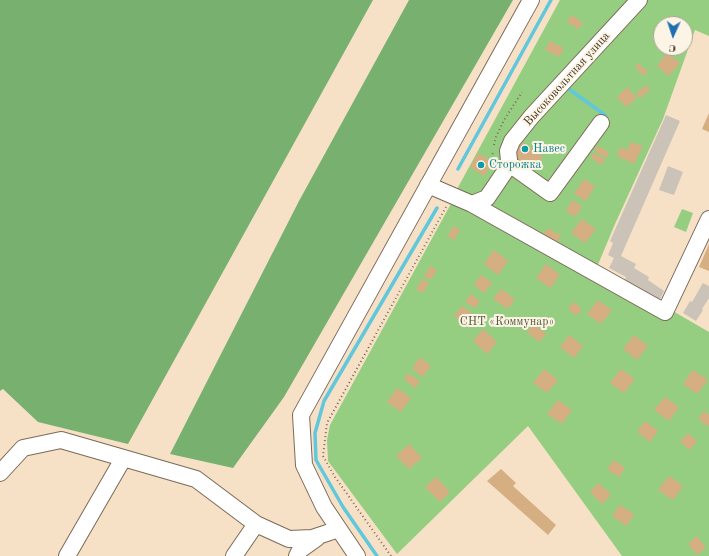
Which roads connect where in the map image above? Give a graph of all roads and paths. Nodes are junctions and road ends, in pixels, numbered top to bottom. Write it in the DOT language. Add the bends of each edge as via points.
graph roads {
  1 [pos="531,0"];
  2 [pos="639,0"];
  3 [pos="522,92"];
  4 [pos="601,123"];
  5 [pos="492,158"];
  6 [pos="508,164"];
  7 [pos="428,185"];
  8 [pos="472,204"];
  9 [pos="446,205"];
  10 [pos="709,219"];
  11 [pos="123,459"];
  12 [pos="0,473"];
  13 [pos="256,524"];
  14 [pos="339,529"];
  15 [pos="322,535"];
  16 [pos="67,556"];
  17 [pos="234,556"];
  18 [pos="298,556"];
  19 [pos="357,556"];
  20 [pos="391,556"];
  1 -- 7 [label="street"];
  2 -- 6 [label="street, Высоковольтная улица" via="512,141 508,151"];
  3 -- 5 [label="path" via="496,137"];
  4 -- 6 [label="street" via="550,193"];
  6 -- 8 [label="street, Высоковольтная улица" via="487,198"];
  7 -- 8 [label="street"];
  7 -- 14 [label="street" via="302,415 304,465 324,507"];
  8 -- 10 [label="street" via="665,312"];
  9 -- 20 [label="path" via="327,423 323,456"];
  11 -- 12 [label="street" via="61,440 24,448"];
  11 -- 13 [label="street" via="196,479"];
  11 -- 16 [label="street"];
  13 -- 15 [label="street" via="289,539"];
  13 -- 17 [label="street"];
  14 -- 15 [label="street"];
  14 -- 19 [label="street"];
  15 -- 18 [label="street" via="300,550"];
}
